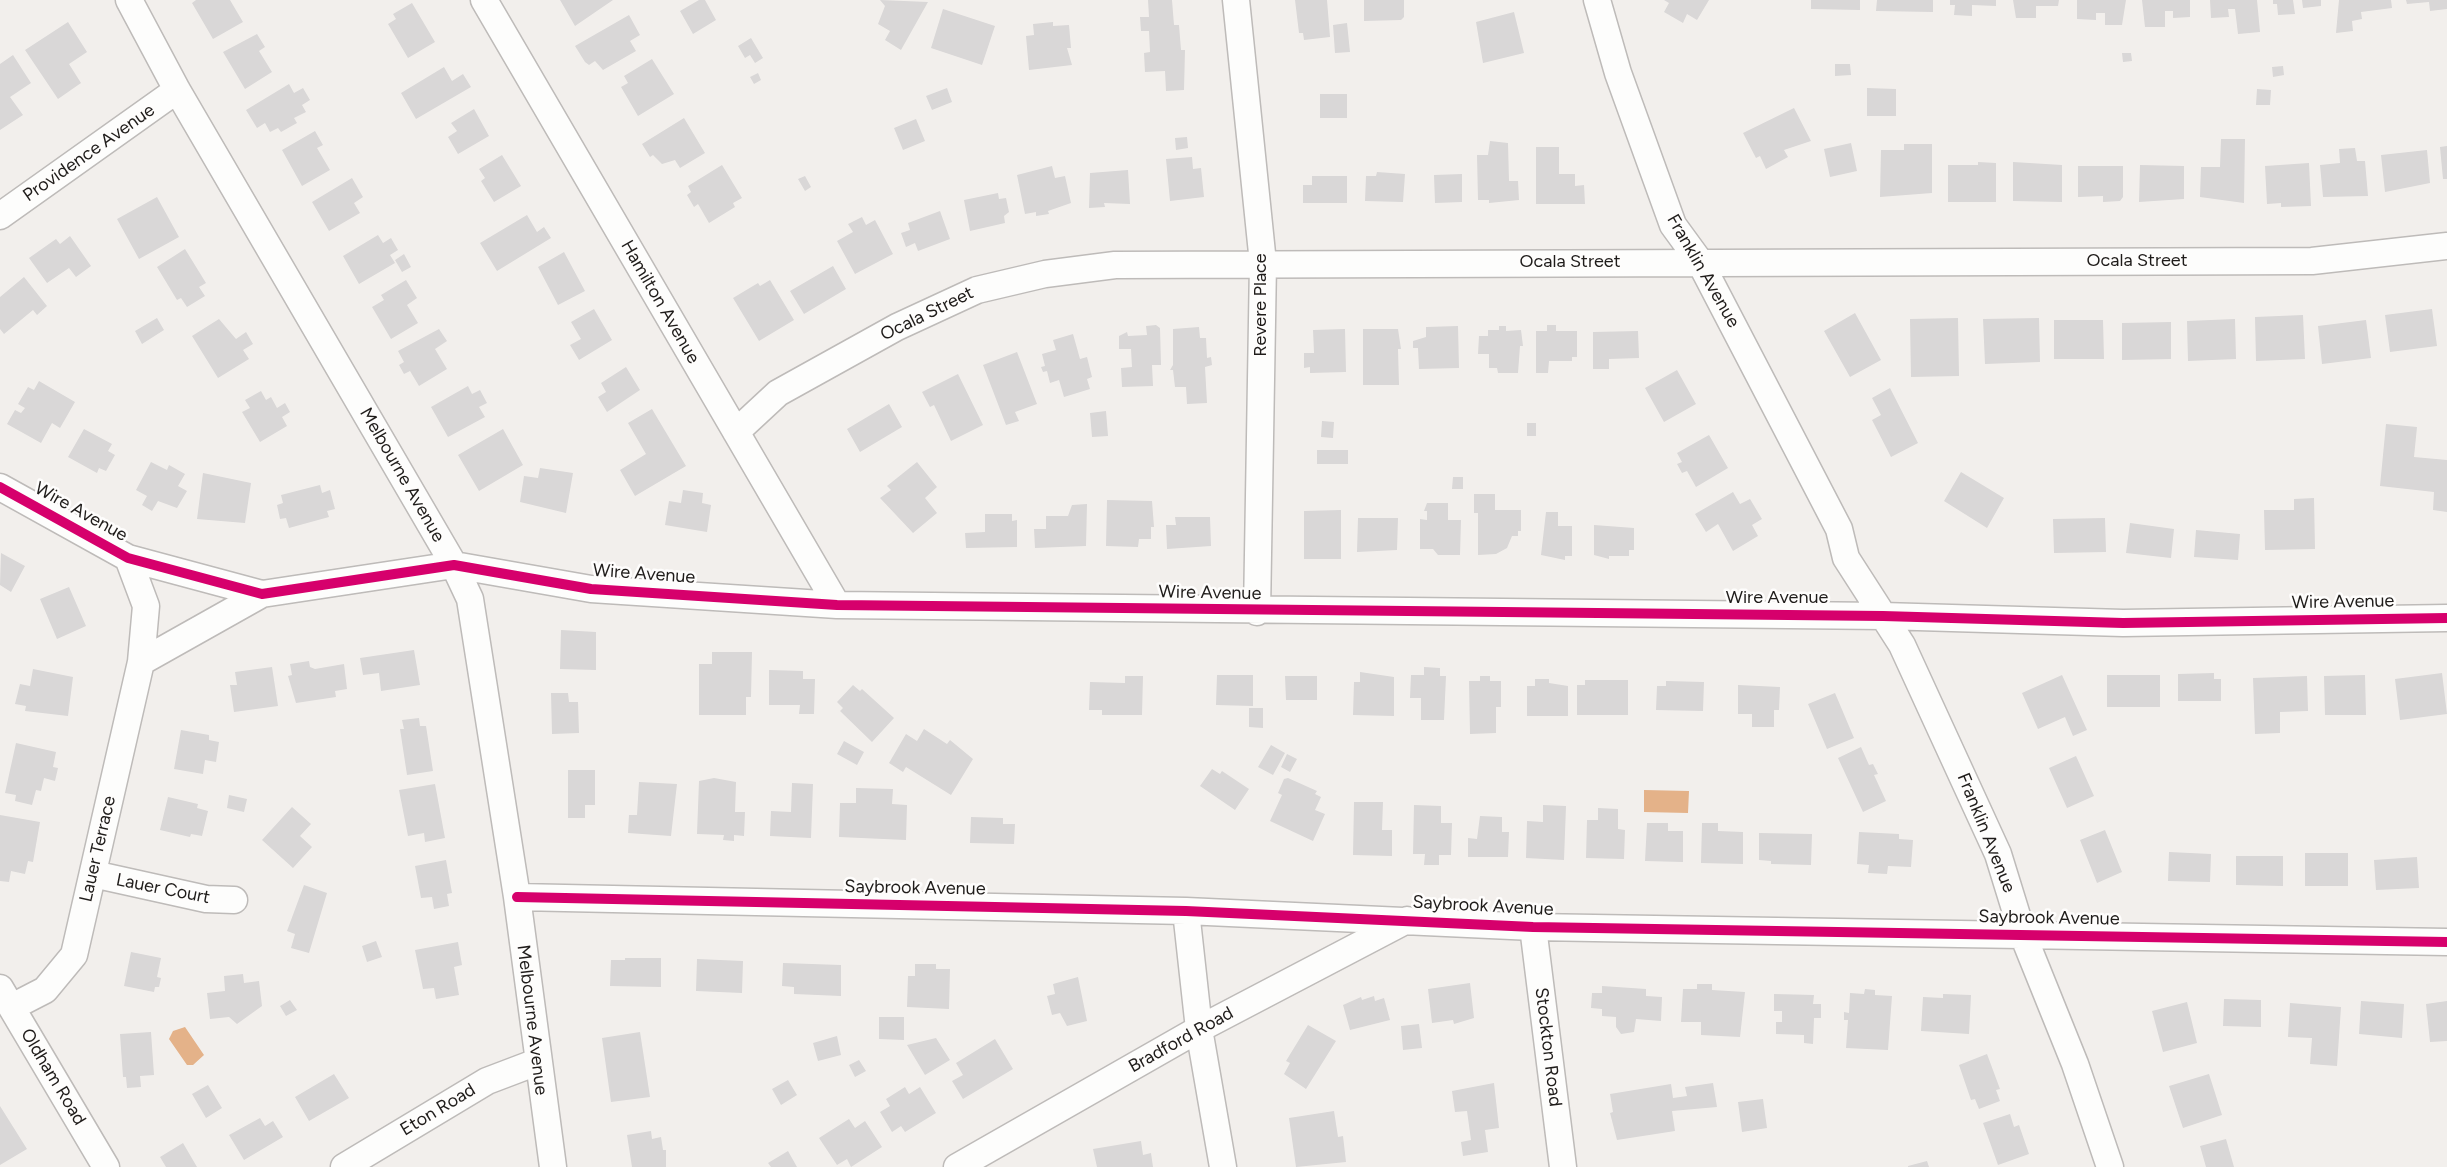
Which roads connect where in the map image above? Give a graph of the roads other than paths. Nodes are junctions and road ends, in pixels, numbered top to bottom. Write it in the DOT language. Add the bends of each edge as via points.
graph roads {
  1 [pos="129,0"];
  2 [pos="484,0"];
  3 [pos="1236,0"];
  4 [pos="1597,0"];
  5 [pos="177,90"];
  6 [pos="0,216"];
  7 [pos="2447,246"];
  8 [pos="1700,262"];
  9 [pos="1263,263"];
  10 [pos="736,432"];
  11 [pos="0,487"];
  12 [pos="128,558"];
  13 [pos="454,565"];
  14 [pos="262,594"];
  15 [pos="837,605"];
  16 [pos="1257,612"];
  17 [pos="1883,617"];
  18 [pos="2447,618"];
  19 [pos="141,662"];
  20 [pos="93,874"];
  21 [pos="516,897"];
  22 [pos="234,900"];
  23 [pos="1186,911"];
  24 [pos="1407,919"];
  25 [pos="1534,927"];
  26 [pos="2023,935"];
  27 [pos="2447,942"];
  28 [pos="6,998"];
  29 [pos="1199,1029"];
  30 [pos="537,1062"];
  31 [pos="106,1167"];
  32 [pos="344,1167"];
  33 [pos="553,1167"];
  34 [pos="957,1167"];
  35 [pos="1223,1167"];
  36 [pos="1563,1167"];
  37 [pos="2110,1167"];
  1 -- 5 [label="street, Melbourne Avenue"];
  2 -- 10 [label="street, Hamilton Avenue"];
  3 -- 9 [label="street, Revere Place"];
  4 -- 8 [label="street, Franklin Avenue" via="1673,225"];
  5 -- 6 [label="street, Providence Avenue"];
  5 -- 13 [label="street, Melbourne Avenue"];
  7 -- 8 [label="street, Ocala Street" via="2312,261"];
  8 -- 9 [label="street, Ocala Street"];
  8 -- 17 [label="street, Franklin Avenue" via="1839,529 1864,553 1865,590"];
  9 -- 10 [label="street, Ocala Street" via="1115,265 1045,274 977,290 897,327 778,393"];
  9 -- 16 [label="street, Revere Place"];
  10 -- 15 [label="street, Hamilton Avenue"];
  11 -- 12 [label="street, Wire Avenue"];
  12 -- 14 [label="street, Wire Avenue"];
  12 -- 19 [label="street, Lauer Terrace" via="146,606"];
  13 -- 14 [label="street, Wire Avenue"];
  13 -- 15 [label="street, Wire Avenue" via="591,589"];
  13 -- 21 [label="street, Melbourne Avenue" via="470,599"];
  14 -- 19 [label="street"];
  15 -- 16 [label="street, Wire Avenue"];
  16 -- 17 [label="street, Wire Avenue"];
  17 -- 18 [label="street, Wire Avenue" via="2123,623"];
  17 -- 26 [label="street, Franklin Avenue" via="1902,645 1969,788 1998,854"];
  19 -- 20 [label="street, Lauer Terrace"];
  20 -- 22 [label="street, Lauer Court" via="206,899"];
  20 -- 28 [label="street, Lauer Terrace" via="74,956 45,990"];
  21 -- 23 [label="street, Saybrook Avenue"];
  21 -- 30 [label="street, Melbourne Avenue"];
  23 -- 24 [label="street, Saybrook Avenue"];
  23 -- 29 [label="street"];
  24 -- 25 [label="street, Saybrook Avenue"];
  24 -- 29 [label="street, Bradford Road"];
  25 -- 26 [label="street, Saybrook Avenue"];
  25 -- 36 [label="street, Stockton Road"];
  26 -- 27 [label="street, Saybrook Avenue"];
  26 -- 37 [label="street, Franklin Avenue"];
  28 -- 31 [label="street, Oldham Road"];
  29 -- 34 [label="street, Bradford Road"];
  29 -- 35 [label="street"];
  30 -- 32 [label="street, Eton Road" via="487,1081"];
  30 -- 33 [label="street, Melbourne Avenue"];
}
